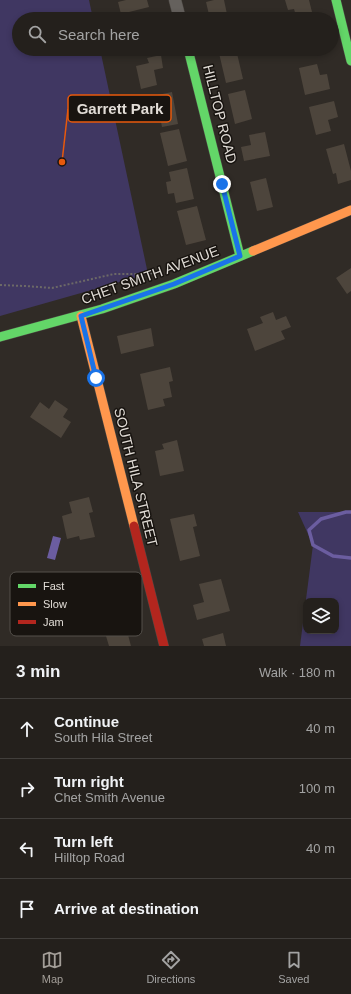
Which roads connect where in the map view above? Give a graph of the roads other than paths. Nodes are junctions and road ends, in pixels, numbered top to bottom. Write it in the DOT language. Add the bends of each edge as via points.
graph roads {
  1 [pos="175,0"];
  2 [pos="336,0"];
  3 [pos="178,12"];
  4 [pos="339,12"];
  5 [pos="339,12"];
  6 [pos="190,56"];
  7 [pos="351,61"];
  8 [pos="351,210"];
  9 [pos="240,256"];
  10 [pos="81,316"];
  11 [pos="0,337"];
  12 [pos="164,646"];
  1 -- 3 [label="street"];
  2 -- 5 [label="street"];
  4 -- 7 [label="street"];
  6 -- 9 [label="street, HILLTOP ROAD"];
  8 -- 9 [label="street, CHET SMITH AVENUE"];
  9 -- 10 [label="street, CHET SMITH AVENUE" via="174,284"];
  10 -- 11 [label="street, CHET SMITH AVENUE"];
  10 -- 12 [label="street, SOUTH HILA STREET"];
}
